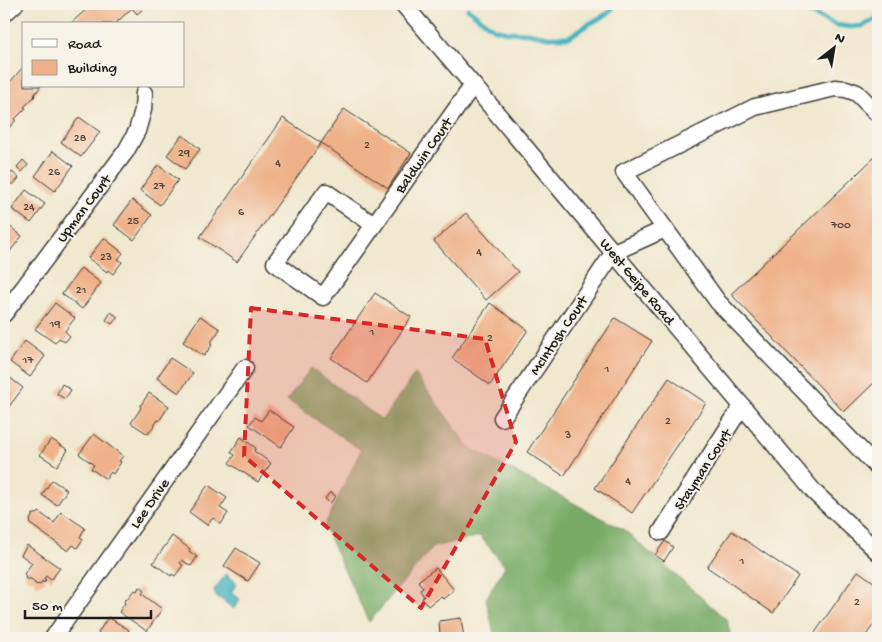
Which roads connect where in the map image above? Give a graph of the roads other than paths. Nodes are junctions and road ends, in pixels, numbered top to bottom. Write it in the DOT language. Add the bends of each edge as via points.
graph roads {
  1 [pos="16,4"];
  2 [pos="403,4"];
  3 [pos="4,14"];
  4 [pos="473,85"];
  5 [pos="144,93"];
  6 [pos="878,114"];
  7 [pos="374,226"];
  8 [pos="665,229"];
  9 [pos="614,252"];
  10 [pos="4,314"];
  11 [pos="245,368"];
  12 [pos="742,406"];
  13 [pos="502,418"];
  14 [pos="878,468"];
  15 [pos="662,532"];
  16 [pos="878,552"];
  17 [pos="53,638"];
  1 -- 3 [label="street"];
  2 -- 4 [label="street, West Geipe Road"];
  4 -- 7 [label="street, Baldwin Court"];
  4 -- 9 [label="street, West Geipe Road"];
  5 -- 10 [label="street, Upman Court" via="137,131 126,151"];
  6 -- 8 [label="street" via="857,93 835,88 755,107 624,172"];
  7 -- 7 [label="street, Baldwin Court" via="323,297 275,263 326,192"];
  8 -- 9 [label="street"];
  8 -- 14 [label="street" via="718,302"];
  9 -- 12 [label="street, West Geipe Road"];
  9 -- 13 [label="street, McIntosh Court"];
  11 -- 17 [label="street, Lee Drive"];
  12 -- 15 [label="street, Stayman Court"];
  12 -- 16 [label="street, West Geipe Road" via="815,493"];
}
